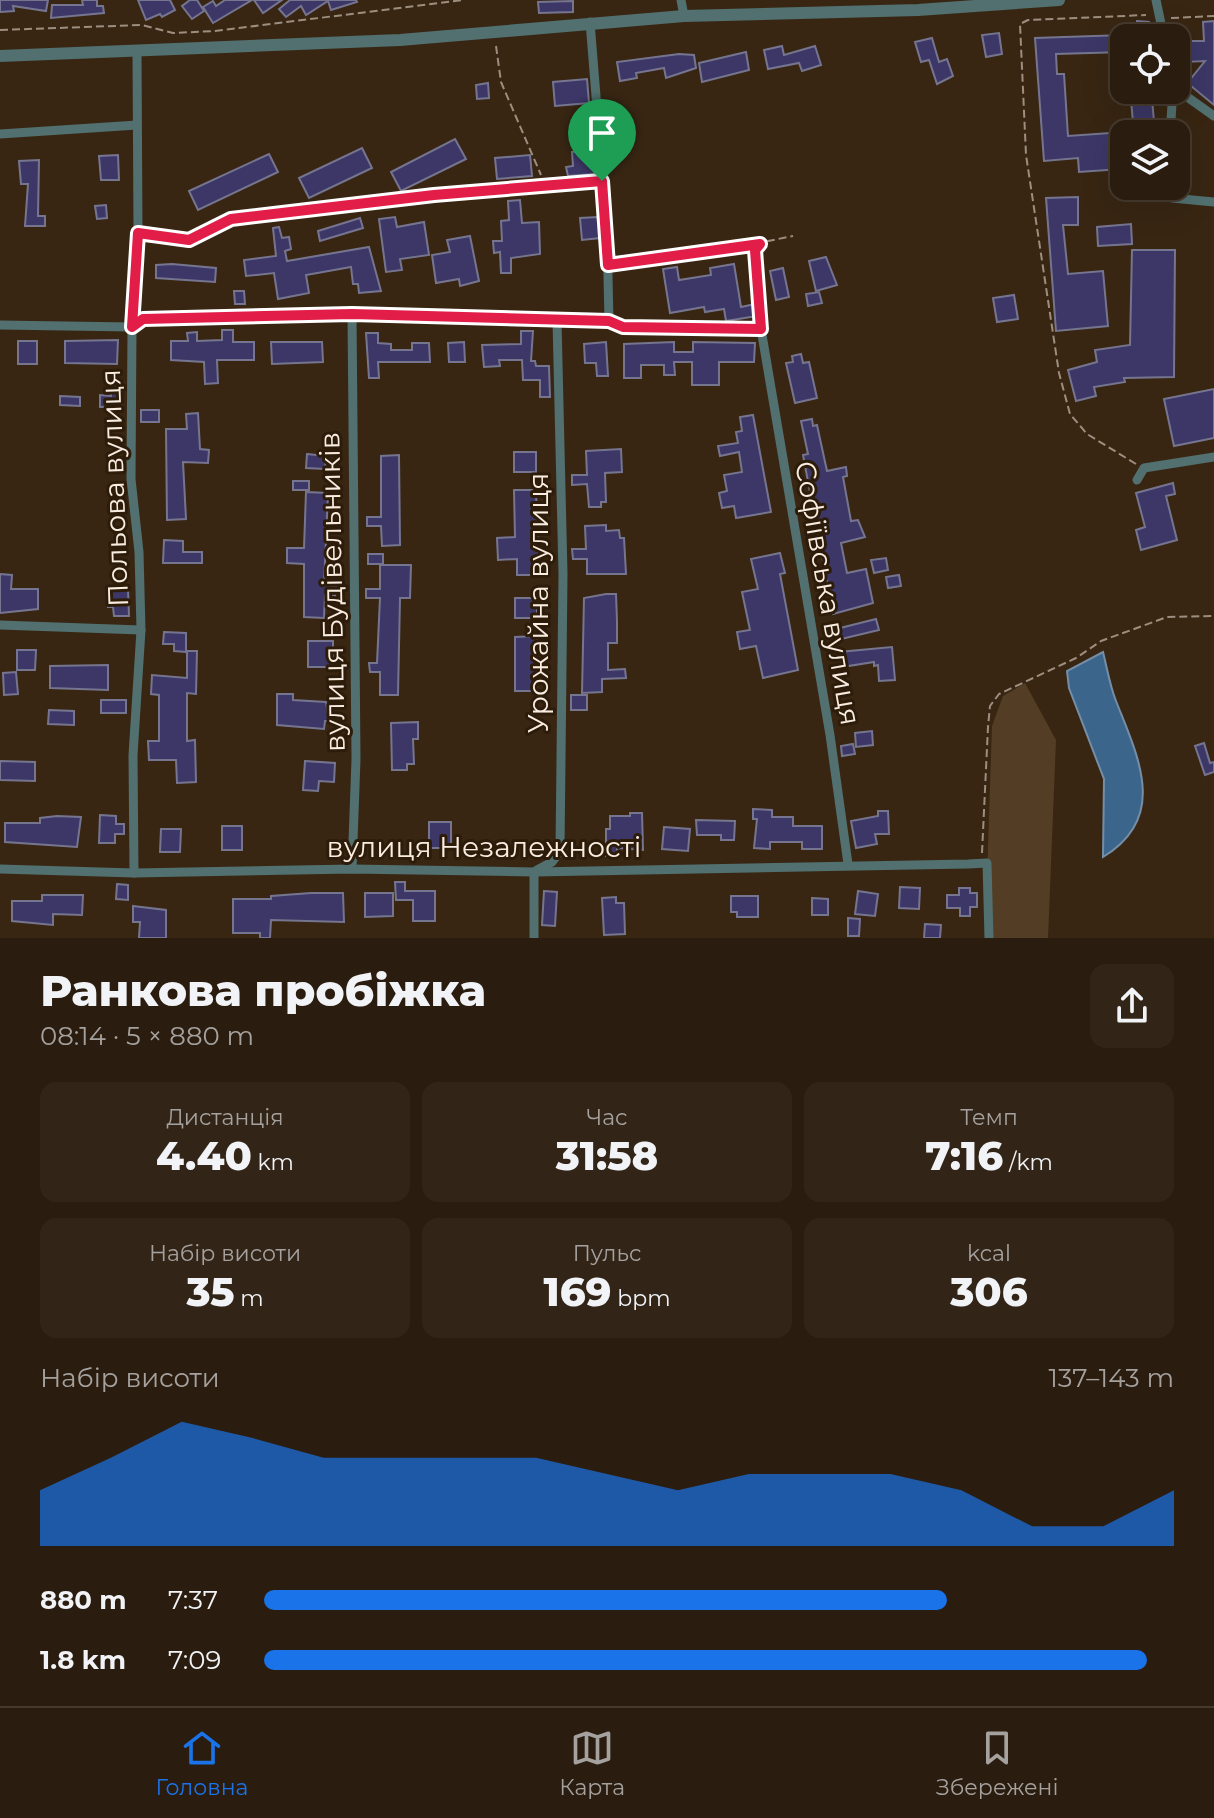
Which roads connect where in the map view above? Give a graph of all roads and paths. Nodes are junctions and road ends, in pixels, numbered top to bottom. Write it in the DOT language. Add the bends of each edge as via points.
graph roads {
  1 [pos="463,0"];
  2 [pos="681,0"];
  3 [pos="1059,0"];
  4 [pos="1156,0"];
  5 [pos="684,16"];
  6 [pos="1214,16"];
  7 [pos="1159,17"];
  8 [pos="590,22"];
  9 [pos="1161,24"];
  10 [pos="0,30"];
  11 [pos="496,46"];
  12 [pos="137,53"];
  13 [pos="0,56"];
  14 [pos="1190,100"];
  15 [pos="1214,116"];
  16 [pos="137,125"];
  17 [pos="0,134"];
  18 [pos="602,181"];
  19 [pos="543,186"];
  20 [pos="1190,200"];
  21 [pos="1214,202"];
  22 [pos="138,233"];
  23 [pos="793,236"];
  24 [pos="760,244"];
  25 [pos="608,265"];
  26 [pos="352,314"];
  27 [pos="557,321"];
  28 [pos="609,321"];
  29 [pos="0,325"];
  30 [pos="132,327"];
  31 [pos="761,329"];
  32 [pos="1214,457"];
  33 [pos="1144,468"];
  34 [pos="1137,480"];
  35 [pos="1214,616"];
  36 [pos="0,625"];
  37 [pos="141,630"];
  38 [pos="980,861"];
  39 [pos="848,864"];
  40 [pos="0,869"];
  41 [pos="352,869"];
  42 [pos="534,872"];
  43 [pos="134,873"];
  44 [pos="534,938"];
  45 [pos="989,938"];
  1 -- 10 [label="path" via="215,31 173,33 142,25"];
  2 -- 5 [label="street"];
  3 -- 5 [label="street"];
  4 -- 7 [label="street"];
  5 -- 8 [label="street"];
  6 -- 7 [label="path"];
  7 -- 9 [label="street"];
  7 -- 33 [label="path" via="1020,24 1026,155 1050,327 1070,414 1087,434"];
  8 -- 12 [label="street" via="400,40"];
  8 -- 18 [label="street"];
  11 -- 19 [label="path" via="501,82"];
  12 -- 13 [label="street"];
  12 -- 16 [label="street, Польова вулиця"];
  14 -- 15 [label="street"];
  16 -- 17 [label="street"];
  16 -- 22 [label="street, Польова вулиця"];
  18 -- 19 [label="street"];
  18 -- 25 [label="street"];
  19 -- 22 [label="street" via="231,219 189,240"];
  20 -- 21 [label="street"];
  22 -- 30 [label="street, Польова вулиця"];
  23 -- 24 [label="path"];
  24 -- 25 [label="path"];
  24 -- 31 [label="path" via="755,250"];
  25 -- 28 [label="street"];
  26 -- 27 [label="street"];
  26 -- 30 [label="street" via="143,319"];
  26 -- 41 [label="street, вулиця Будівельників"];
  27 -- 28 [label="street"];
  27 -- 42 [label="street, Урожайна вулиця" via="563,574 560,851"];
  28 -- 31 [label="street" via="623,327"];
  29 -- 30 [label="street"];
  30 -- 37 [label="street, Польова вулиця" via="131,479"];
  31 -- 39 [label="street, Софіївська вулиця"];
  32 -- 33 [label="street"];
  33 -- 34 [label="street"];
  35 -- 38 [label="path" via="1167,617 1145,624 999,694 990,706"];
  36 -- 37 [label="street"];
  37 -- 43 [label="street, Польова вулиця" via="133,755"];
  38 -- 39 [label="street, вулиця Незалежності"];
  38 -- 45 [label="street" via="987,863"];
  39 -- 42 [label="street, вулиця Незалежності"];
  40 -- 43 [label="street, вулиця Незалежності"];
  41 -- 42 [label="street, вулиця Незалежності"];
  41 -- 43 [label="street, вулиця Незалежності"];
  42 -- 44 [label="street"];
}
